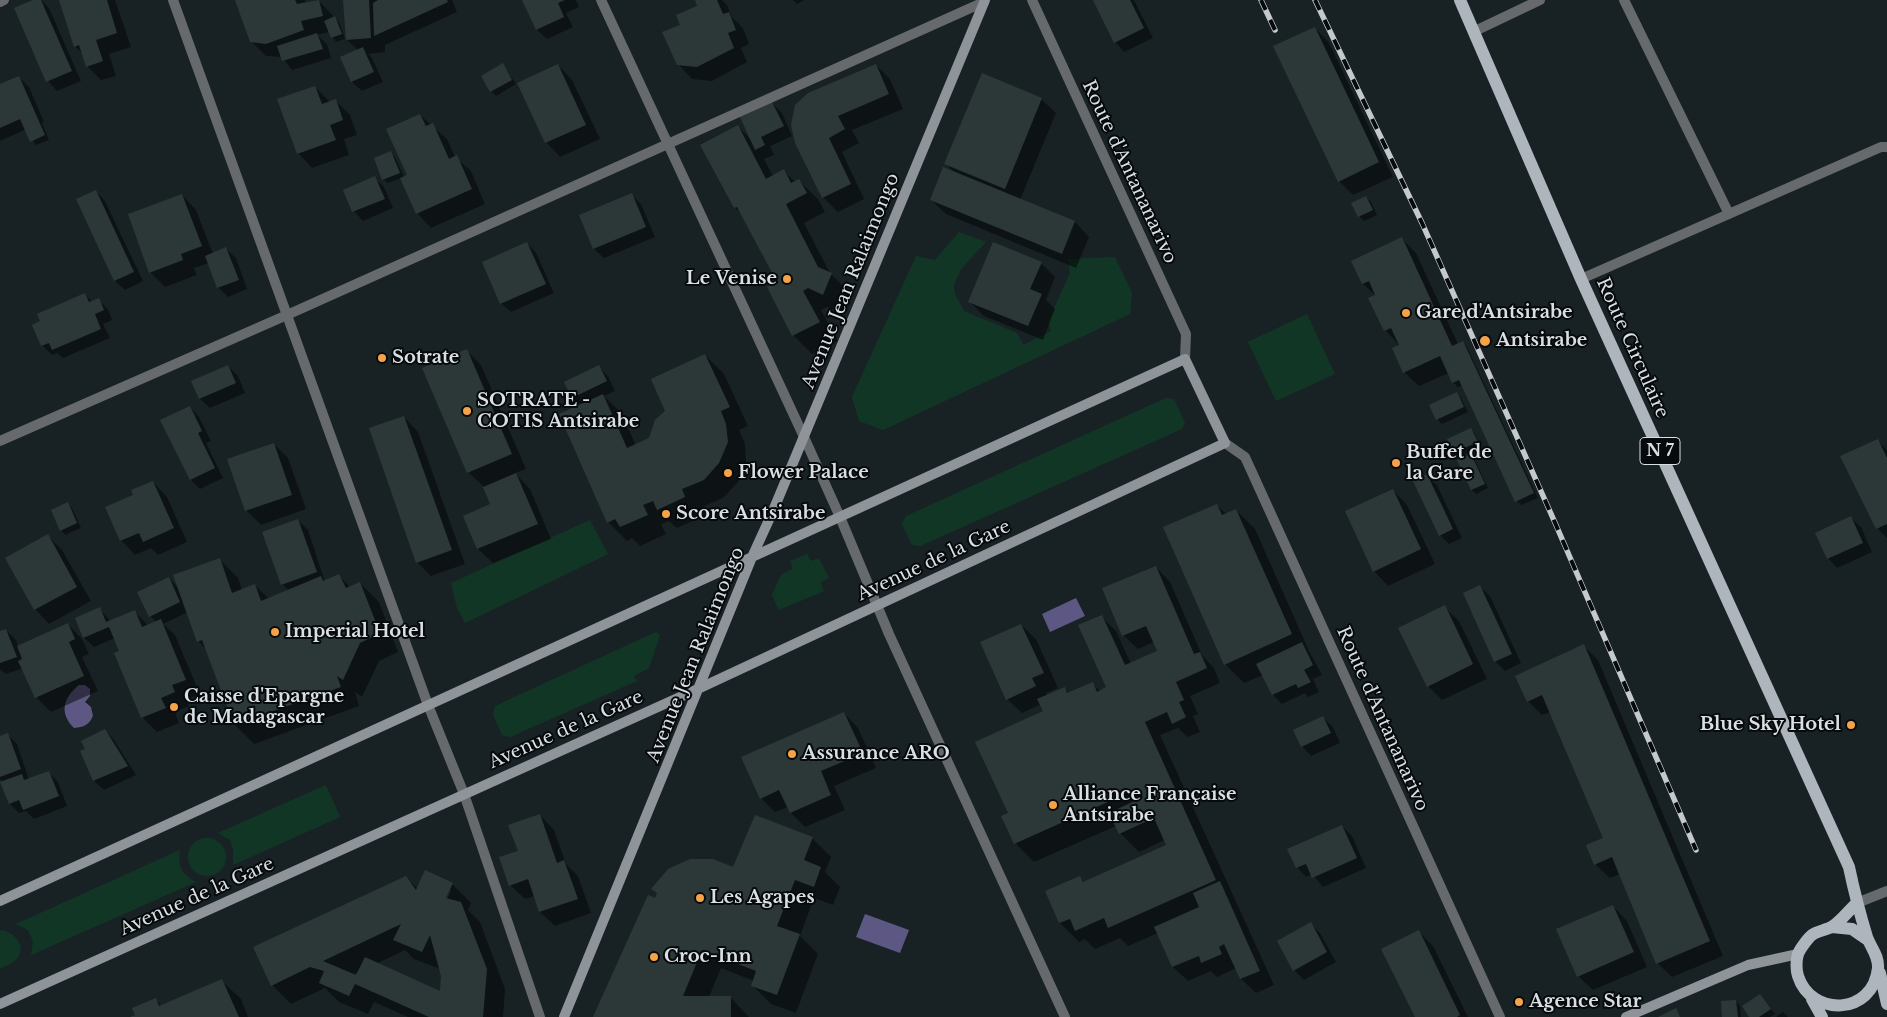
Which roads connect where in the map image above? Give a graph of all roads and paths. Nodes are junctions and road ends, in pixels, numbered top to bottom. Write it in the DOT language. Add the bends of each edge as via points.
graph roads {
  1 [pos="4,0"];
  2 [pos="173,0"];
  3 [pos="601,0"];
  4 [pos="1032,0"];
  5 [pos="1460,0"];
  6 [pos="1540,0"];
  7 [pos="1624,0"];
  8 [pos="984,1"];
  9 [pos="0,2"];
  10 [pos="1475,31"];
  11 [pos="668,144"];
  12 [pos="1887,147"];
  13 [pos="1729,214"];
  14 [pos="1581,278"];
  15 [pos="287,315"];
  16 [pos="1185,359"];
  17 [pos="804,437"];
  18 [pos="0,441"];
  19 [pos="1225,443"];
  20 [pos="840,517"];
  21 [pos="752,557"];
  22 [pos="877,606"];
  23 [pos="700,688"];
  24 [pos="428,705"];
  25 [pos="464,794"];
  26 [pos="1887,891"];
  27 [pos="0,901"];
  28 [pos="1857,903"];
  29 [pos="1832,927"];
  30 [pos="1868,940"];
  31 [pos="1798,954"];
  32 [pos="1878,967"];
  33 [pos="1812,999"];
  34 [pos="0,1004"];
  35 [pos="1887,1004"];
  36 [pos="540,1017"];
  37 [pos="564,1017"];
  38 [pos="1065,1017"];
  39 [pos="1500,1017"];
  40 [pos="1626,1017"];
  41 [pos="1822,1017"];
  1 -- 9 [label="street"];
  2 -- 15 [label="street"];
  3 -- 11 [label="street"];
  4 -- 16 [label="street, Route d'Antananarivo" via="1186,334"];
  5 -- 10 [label="main road, Route Circulaire / N 7"];
  6 -- 10 [label="street"];
  7 -- 13 [label="street"];
  8 -- 11 [label="street"];
  8 -- 17 [label="street, Avenue Jean Ralaimongo"];
  10 -- 14 [label="main road, Route Circulaire / N 7"];
  11 -- 15 [label="street"];
  11 -- 17 [label="street"];
  12 -- 13 [label="street"];
  13 -- 14 [label="street"];
  14 -- 28 [label="main road, Route Circulaire / N 7" via="1849,867"];
  15 -- 18 [label="street"];
  15 -- 24 [label="street"];
  16 -- 19 [label="street"];
  16 -- 20 [label="street"];
  17 -- 20 [label="street"];
  17 -- 21 [label="street, Avenue Jean Ralaimongo"];
  19 -- 22 [label="street, Avenue de la Gare"];
  19 -- 39 [label="street, Route d'Antananarivo" via="1245,457"];
  20 -- 21 [label="street"];
  20 -- 22 [label="street"];
  21 -- 23 [label="street, Avenue Jean Ralaimongo"];
  21 -- 24 [label="street"];
  22 -- 23 [label="street, Avenue de la Gare"];
  22 -- 38 [label="street"];
  23 -- 25 [label="street, Avenue de la Gare"];
  23 -- 37 [label="street, Avenue Jean Ralaimongo"];
  24 -- 25 [label="street"];
  24 -- 27 [label="street"];
  25 -- 34 [label="street, Avenue de la Gare"];
  25 -- 36 [label="street"];
  26 -- 28 [label="street"];
  28 -- 29 [label="main road"];
  28 -- 30 [label="main road, N 7"];
  29 -- 30 [label="main road" via="1852,929"];
  29 -- 31 [label="main road" via="1812,935"];
  30 -- 32 [label="main road, N 7" via="1876,952"];
  31 -- 33 [label="main road" via="1796,970 1801,986"];
  31 -- 40 [label="street" via="1748,965"];
  32 -- 33 [label="main road" via="1875,985 1864,999 1847,1007 1828,1007"];
  32 -- 35 [label="main road, N 7"];
  33 -- 41 [label="main road"];
}
